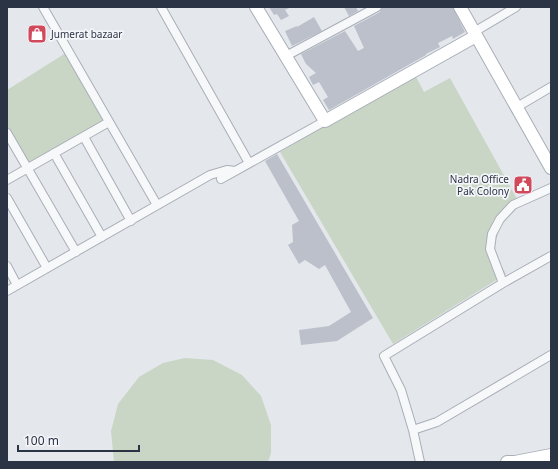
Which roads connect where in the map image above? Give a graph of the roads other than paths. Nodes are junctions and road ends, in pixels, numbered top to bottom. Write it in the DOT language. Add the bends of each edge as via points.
graph roads {
  1 [pos="43,7"];
  2 [pos="161,7"];
  3 [pos="256,7"];
  4 [pos="377,7"];
  5 [pos="460,7"];
  6 [pos="516,7"];
  7 [pos="475,34"];
  8 [pos="286,56"];
  9 [pos="551,88"];
  10 [pos="517,107"];
  11 [pos="325,120"];
  12 [pos="109,122"];
  13 [pos="7,133"];
  14 [pos="84,137"];
  15 [pos="54,153"];
  16 [pos="249,163"];
  17 [pos="27,168"];
  18 [pos="551,168"];
  19 [pos="235,171"];
  20 [pos="221,179"];
  21 [pos="7,180"];
  22 [pos="551,188"];
  23 [pos="7,198"];
  24 [pos="157,206"];
  25 [pos="130,221"];
  26 [pos="102,237"];
  27 [pos="76,252"];
  28 [pos="551,256"];
  29 [pos="7,266"];
  30 [pos="47,268"];
  31 [pos="503,283"];
  32 [pos="18,285"];
  33 [pos="7,290"];
  34 [pos="551,355"];
  35 [pos="413,430"];
  36 [pos="551,456"];
  37 [pos="420,462"];
  38 [pos="507,462"];
  1 -- 12 [label="street"];
  2 -- 16 [label="street"];
  3 -- 8 [label="street"];
  4 -- 8 [label="street"];
  5 -- 7 [label="street"];
  6 -- 7 [label="street"];
  7 -- 10 [label="street"];
  7 -- 11 [label="street"];
  8 -- 11 [label="street"];
  9 -- 10 [label="street"];
  10 -- 18 [label="street"];
  11 -- 16 [label="street"];
  12 -- 14 [label="street"];
  12 -- 24 [label="street"];
  13 -- 17 [label="street"];
  14 -- 15 [label="street"];
  14 -- 25 [label="street"];
  15 -- 17 [label="street"];
  15 -- 26 [label="street"];
  16 -- 19 [label="street"];
  17 -- 21 [label="street"];
  17 -- 27 [label="street"];
  19 -- 20 [label="street"];
  19 -- 24 [label="street" via="227,170 210,175"];
  22 -- 31 [label="street" via="513,205 500,219 492,234 490,249"];
  23 -- 30 [label="street"];
  24 -- 25 [label="street"];
  25 -- 26 [label="street"];
  26 -- 27 [label="street"];
  27 -- 30 [label="street"];
  28 -- 31 [label="street"];
  29 -- 32 [label="street"];
  30 -- 32 [label="street"];
  31 -- 35 [label="street" via="384,356 401,390"];
  32 -- 33 [label="street"];
  34 -- 35 [label="street" via="437,422"];
  35 -- 37 [label="street"];
  36 -- 38 [label="street"];
}
